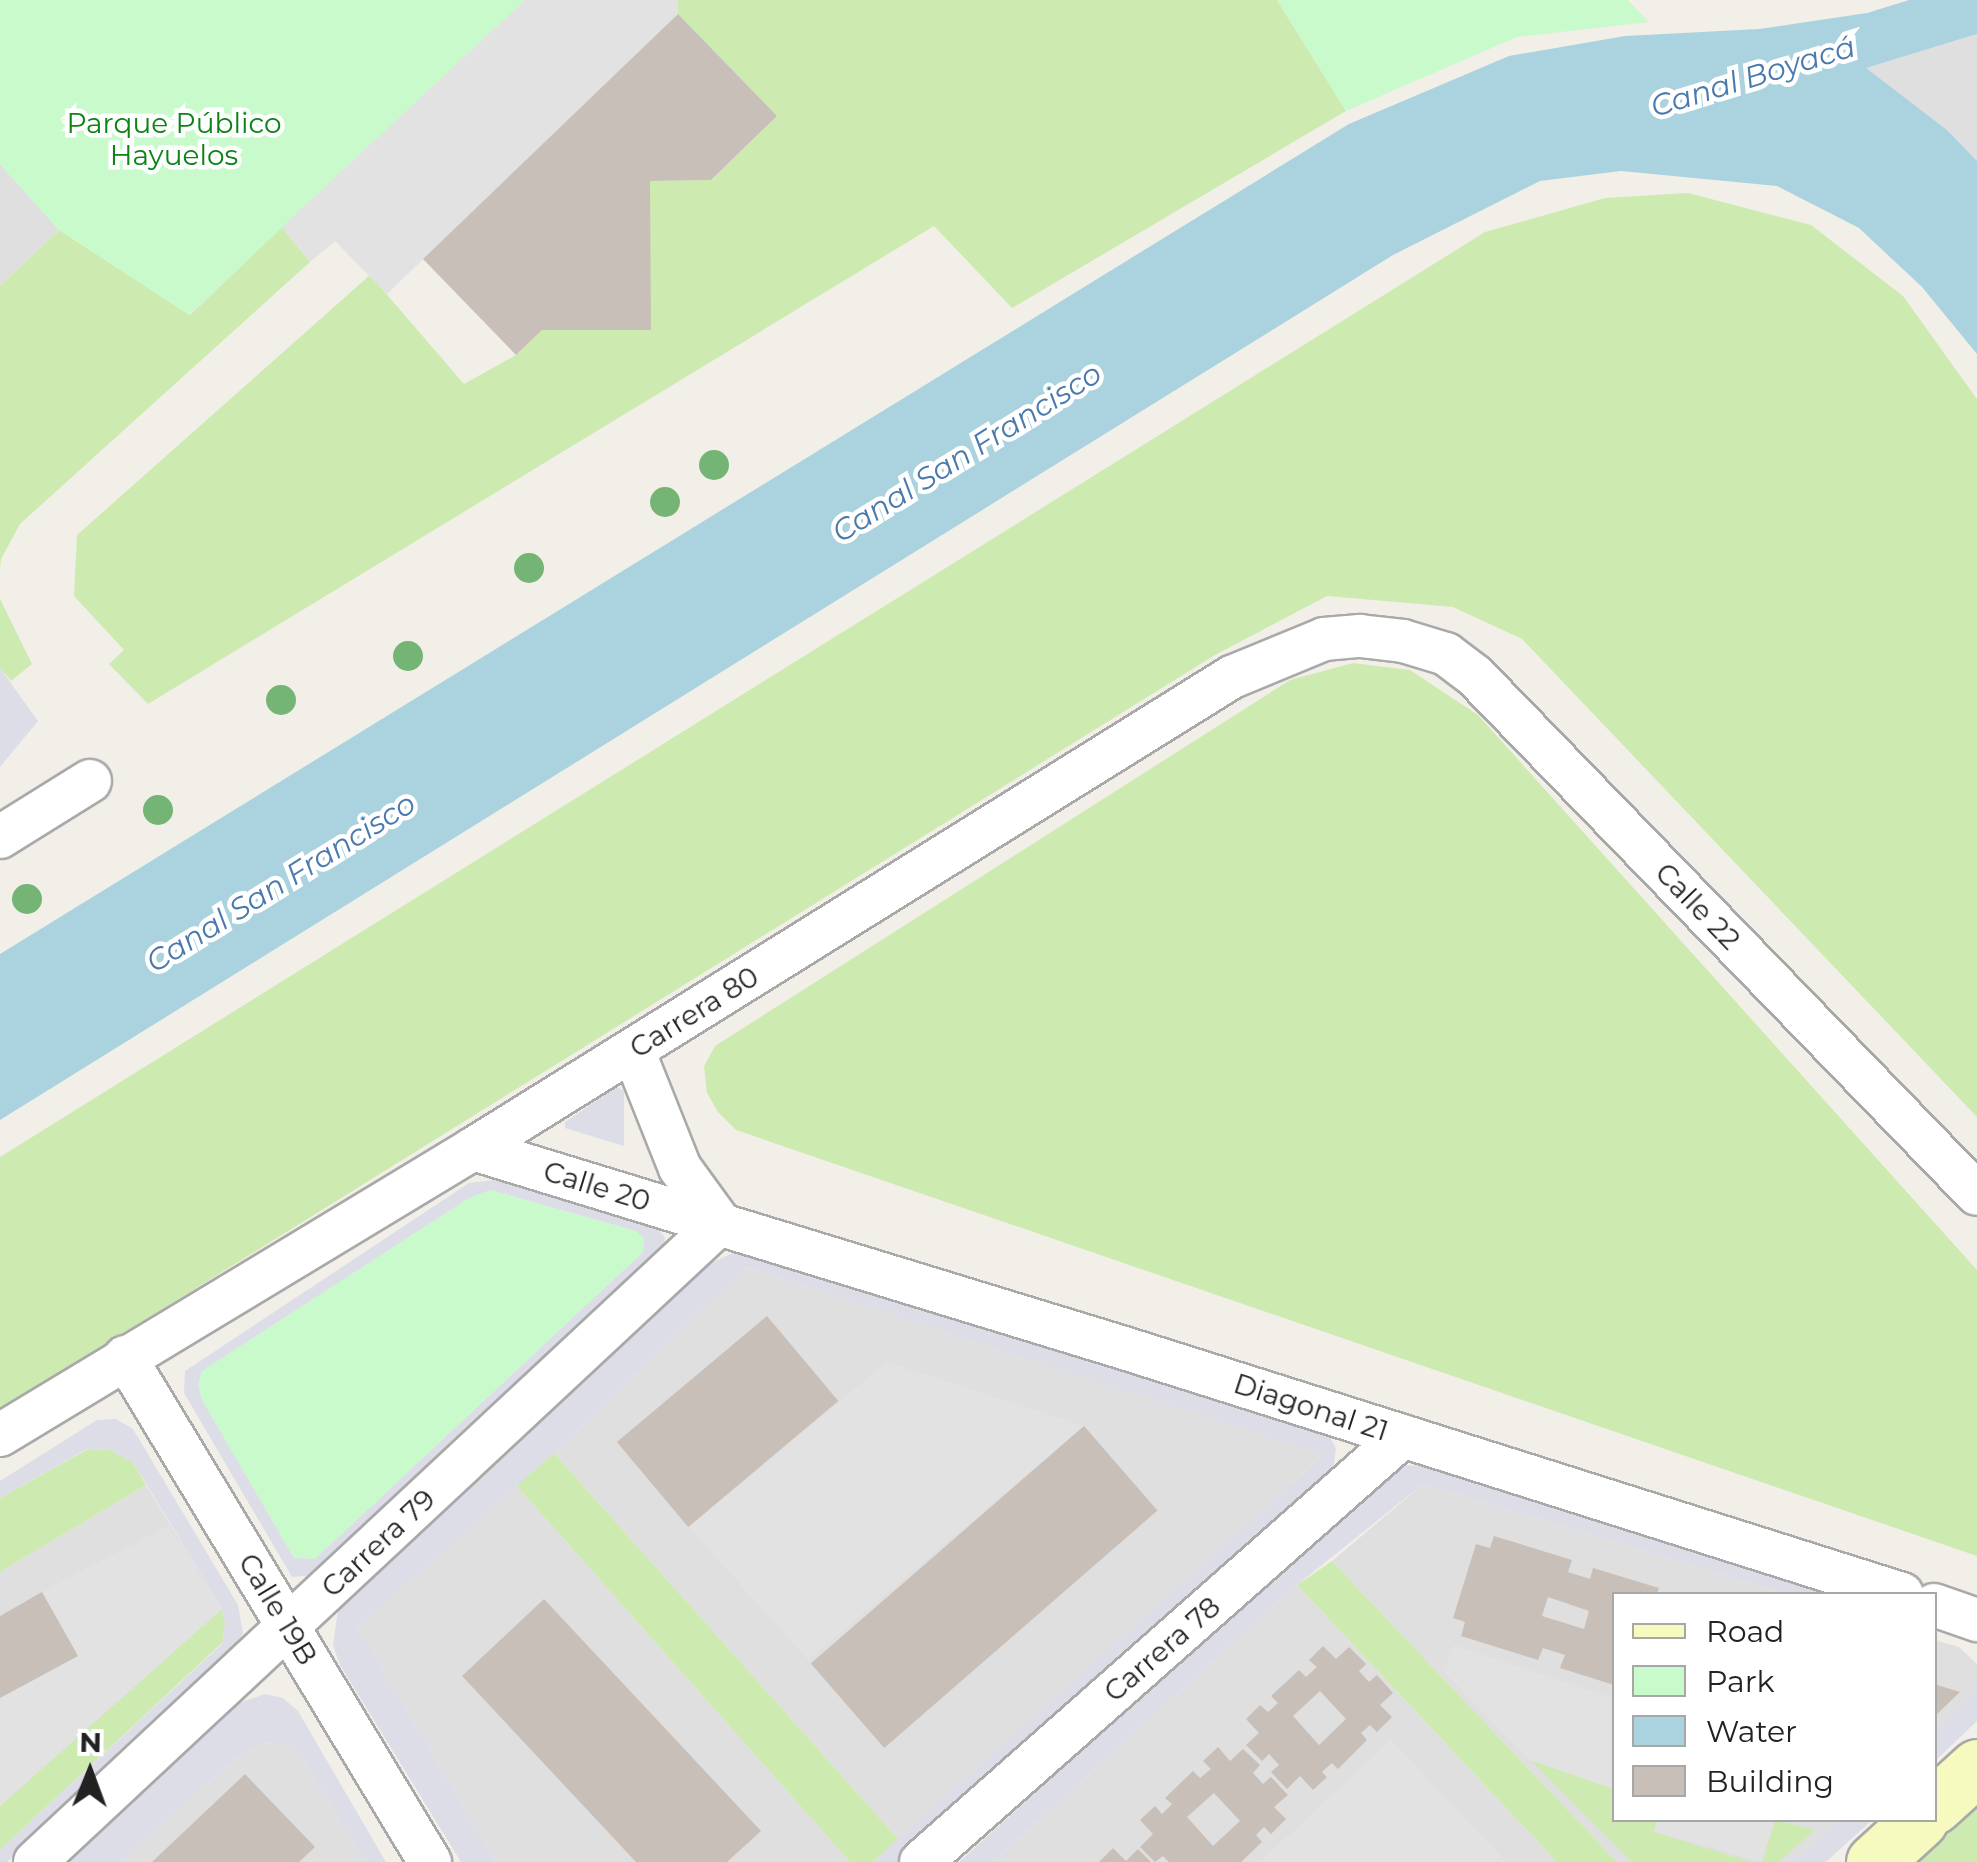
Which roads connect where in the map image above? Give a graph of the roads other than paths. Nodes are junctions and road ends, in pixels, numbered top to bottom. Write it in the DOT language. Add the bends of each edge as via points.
graph roads {
  1 [pos="1403,641"];
  2 [pos="90,780"];
  3 [pos="0,837"];
  4 [pos="634,1050"];
  5 [pos="474,1149"];
  6 [pos="1977,1194"];
  7 [pos="720,1223"];
  8 [pos="124,1357"];
  9 [pos="0,1435"];
  10 [pos="1403,1436"];
  11 [pos="1896,1592"];
  12 [pos="1937,1606"];
  13 [pos="1977,1620"];
  14 [pos="288,1626"];
  15 [pos="1977,1766"];
  16 [pos="1937,1803"];
  17 [pos="1918,1822"];
  18 [pos="35,1862"];
  19 [pos="430,1862"];
  20 [pos="922,1862"];
  21 [pos="1874,1862"];
  1 -- 4 [label="street, Carrera 80" via="1324,639 1232,677"];
  1 -- 6 [label="street, Calle 22" via="1446,654 1475,676"];
  2 -- 3 [label="street"];
  4 -- 5 [label="street, Carrera 80"];
  4 -- 7 [label="street" via="680,1168"];
  5 -- 7 [label="street, Calle 20"];
  5 -- 8 [label="street, Carrera 80"];
  7 -- 10 [label="street, Diagonal 21"];
  7 -- 14 [label="street, Carrera 79"];
  8 -- 9 [label="street, Carrera 80"];
  8 -- 14 [label="street, Calle 19B"];
  10 -- 11 [label="street, Diagonal 21"];
  10 -- 20 [label="street, Carrera 78"];
  12 -- 13 [label="street"];
  14 -- 18 [label="street, Carrera 79"];
  14 -- 19 [label="street, Calle 19B"];
  15 -- 16 [label="street"];
  17 -- 21 [label="street"];
}
